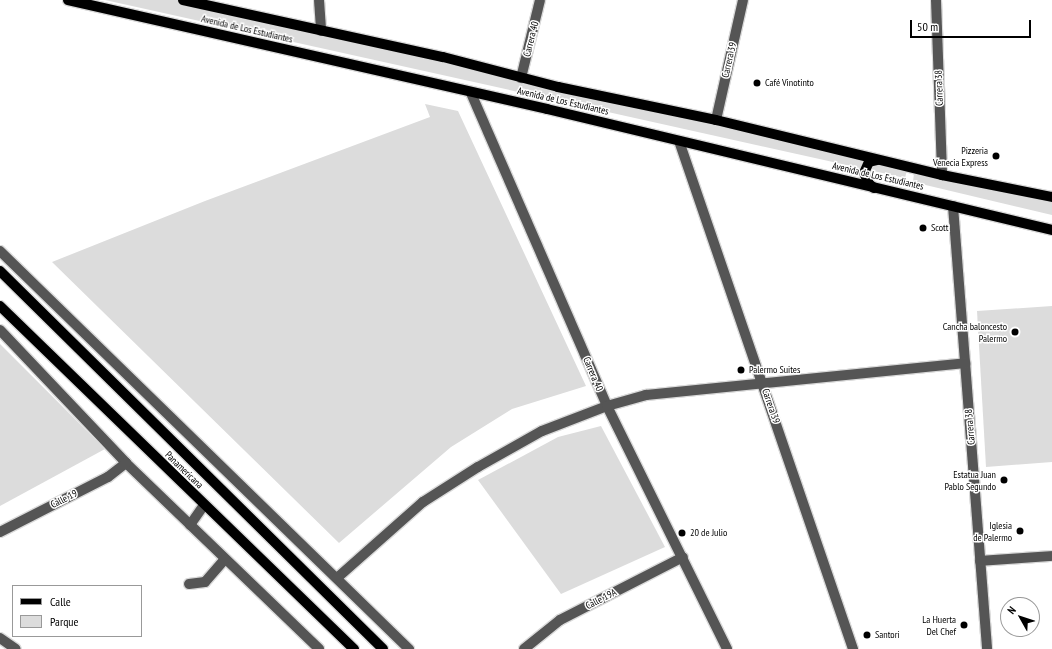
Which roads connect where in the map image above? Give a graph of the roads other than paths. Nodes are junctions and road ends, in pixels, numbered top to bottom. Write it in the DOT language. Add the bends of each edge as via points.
graph roads {
  1 [pos="68,0"];
  2 [pos="183,0"];
  3 [pos="318,0"];
  4 [pos="540,0"];
  5 [pos="743,0"];
  6 [pos="936,0"];
  7 [pos="321,31"];
  8 [pos="521,78"];
  9 [pos="472,93"];
  10 [pos="716,120"];
  11 [pos="679,141"];
  12 [pos="878,160"];
  13 [pos="942,175"];
  14 [pos="874,188"];
  15 [pos="1052,197"];
  16 [pos="953,206"];
  17 [pos="1052,230"];
  18 [pos="0,251"];
  19 [pos="0,271"];
  20 [pos="0,306"];
  21 [pos="0,330"];
  22 [pos="109,359"];
  23 [pos="965,363"];
  24 [pos="98,369"];
  25 [pos="763,382"];
  26 [pos="607,406"];
  27 [pos="126,463"];
  28 [pos="204,505"];
  29 [pos="190,525"];
  30 [pos="0,532"];
  31 [pos="1052,556"];
  32 [pos="683,557"];
  33 [pos="225,559"];
  34 [pos="980,561"];
  35 [pos="337,578"];
  36 [pos="189,584"];
  37 [pos="0,638"];
  38 [pos="16,649"];
  39 [pos="318,649"];
  40 [pos="354,649"];
  41 [pos="383,649"];
  42 [pos="409,649"];
  43 [pos="524,649"];
  44 [pos="727,649"];
  45 [pos="853,649"];
  46 [pos="987,649"];
  1 -- 9 [label="main road, Avenida de Los Estudiantes"];
  2 -- 7 [label="main road, Avenida de Los Estudiantes"];
  3 -- 7 [label="street"];
  4 -- 8 [label="street, Carrera 40"];
  5 -- 10 [label="street, Carrera 39"];
  6 -- 13 [label="street, Carrera 38"];
  7 -- 8 [label="main road, Avenida de Los Estudiantes" via="443,57"];
  8 -- 10 [label="main road, Avenida de Los Estudiantes"];
  9 -- 11 [label="main road, Avenida de Los Estudiantes"];
  9 -- 26 [label="street, Carrera 40"];
  10 -- 12 [label="main road, Avenida de Los Estudiantes"];
  11 -- 14 [label="main road, Avenida de Los Estudiantes"];
  11 -- 25 [label="street, Carrera 39"];
  12 -- 13 [label="main road, Avenida de Los Estudiantes"];
  12 -- 14 [label="main road" via="869,162 864,173 868,184"];
  13 -- 15 [label="main road, Avenida de Los Estudiantes"];
  14 -- 16 [label="main road, Avenida de Los Estudiantes"];
  16 -- 17 [label="main road, Avenida de Los Estudiantes"];
  16 -- 23 [label="street, Carrera 38"];
  18 -- 22 [label="street"];
  19 -- 24 [label="main road"];
  20 -- 28 [label="main road, Panamericana"];
  21 -- 27 [label="street"];
  22 -- 24 [label="street"];
  22 -- 35 [label="street"];
  23 -- 25 [label="street"];
  23 -- 34 [label="street, Carrera 38"];
  24 -- 41 [label="main road"];
  25 -- 26 [label="street" via="646,395"];
  25 -- 45 [label="street, Carrera 39"];
  26 -- 32 [label="street, Carrera 40"];
  26 -- 35 [label="street" via="542,431 423,502"];
  27 -- 29 [label="street"];
  27 -- 30 [label="street, Calle 19" via="108,477"];
  28 -- 29 [label="street"];
  28 -- 40 [label="main road, Panamericana"];
  29 -- 33 [label="street"];
  31 -- 34 [label="street"];
  32 -- 43 [label="street, Calle 19A" via="560,620"];
  32 -- 44 [label="street, Carrera 40"];
  33 -- 36 [label="street" via="205,582"];
  33 -- 39 [label="street"];
  34 -- 46 [label="street, Carrera 38"];
  35 -- 42 [label="street"];
  37 -- 38 [label="street"];
}
